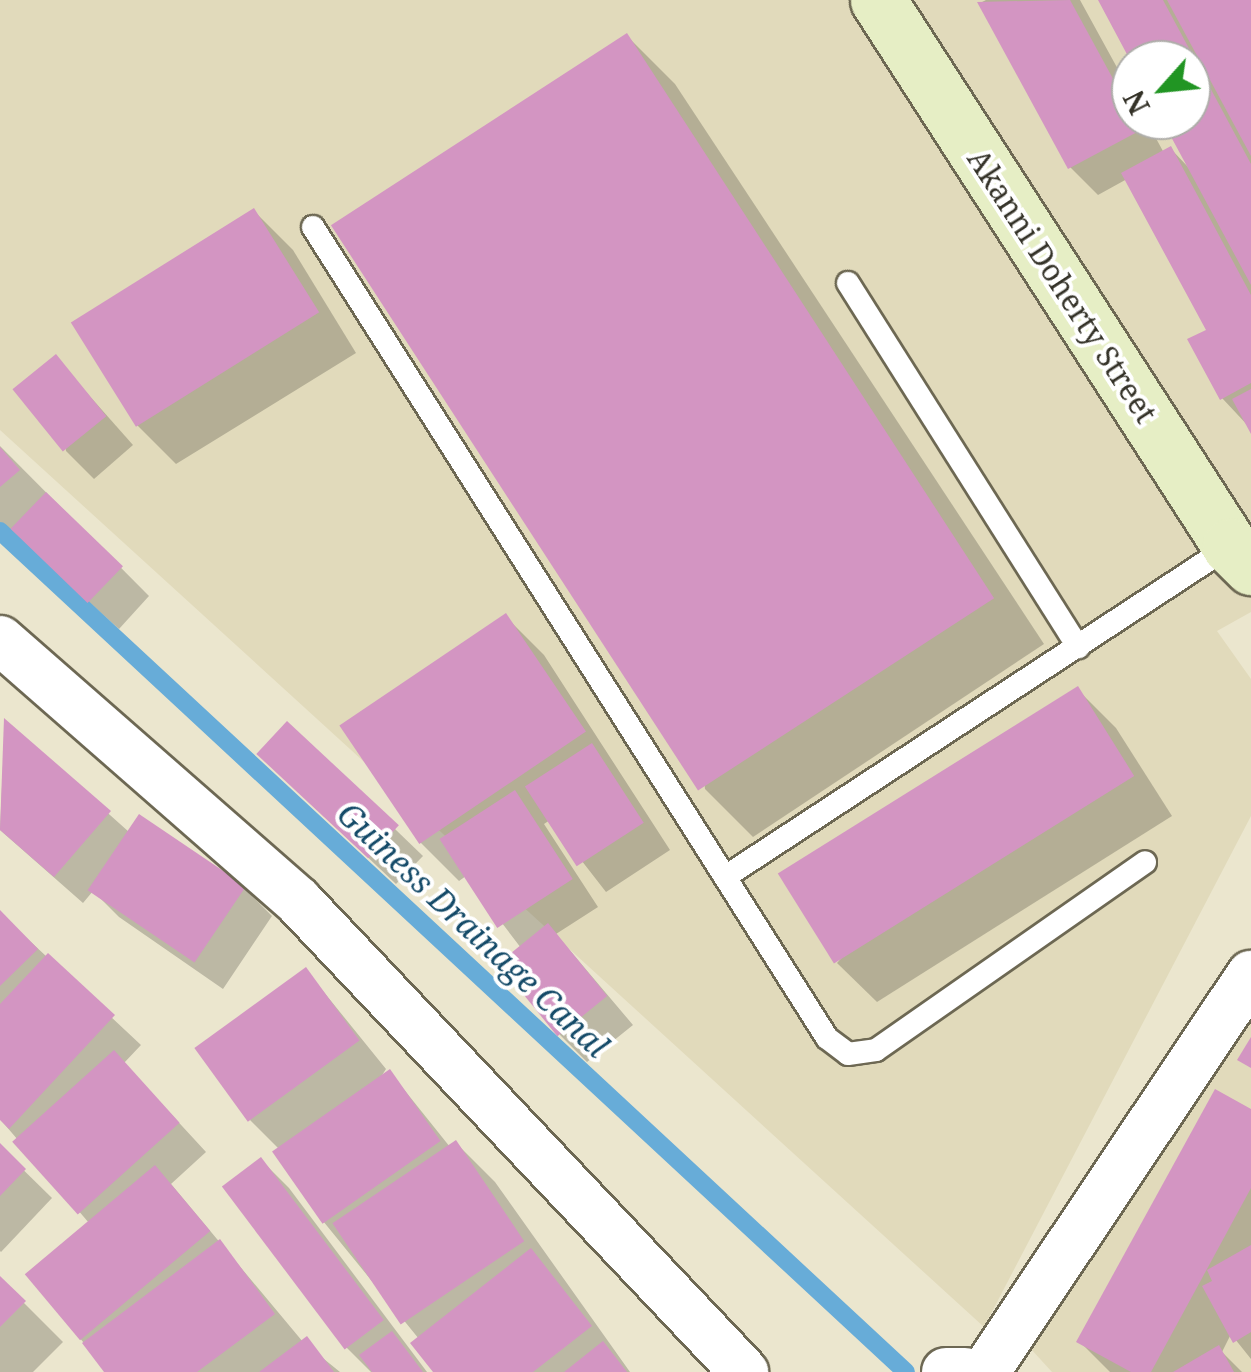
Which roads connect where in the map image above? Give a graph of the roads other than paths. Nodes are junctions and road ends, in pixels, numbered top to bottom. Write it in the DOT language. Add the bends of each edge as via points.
graph roads {
  1 [pos="878,0"];
  2 [pos="312,227"];
  3 [pos="848,283"];
  4 [pos="1240,556"];
  5 [pos="0,640"];
  6 [pos="1078,647"];
  7 [pos="1145,862"];
  8 [pos="725,876"];
  9 [pos="1251,974"];
  10 [pos="744,1372"];
  11 [pos="946,1372"];
  12 [pos="965,1372"];
  13 [pos="986,1372"];
  1 -- 4 [label="street, Akanni Doherty Street"];
  2 -- 8 [label="lane"];
  3 -- 6 [label="lane"];
  4 -- 6 [label="lane"];
  5 -- 10 [label="street" via="298,901"];
  6 -- 8 [label="lane"];
  7 -- 8 [label="lane" via="876,1050 848,1054 827,1038"];
  9 -- 13 [label="street"];
  11 -- 12 [label="street"];
}
